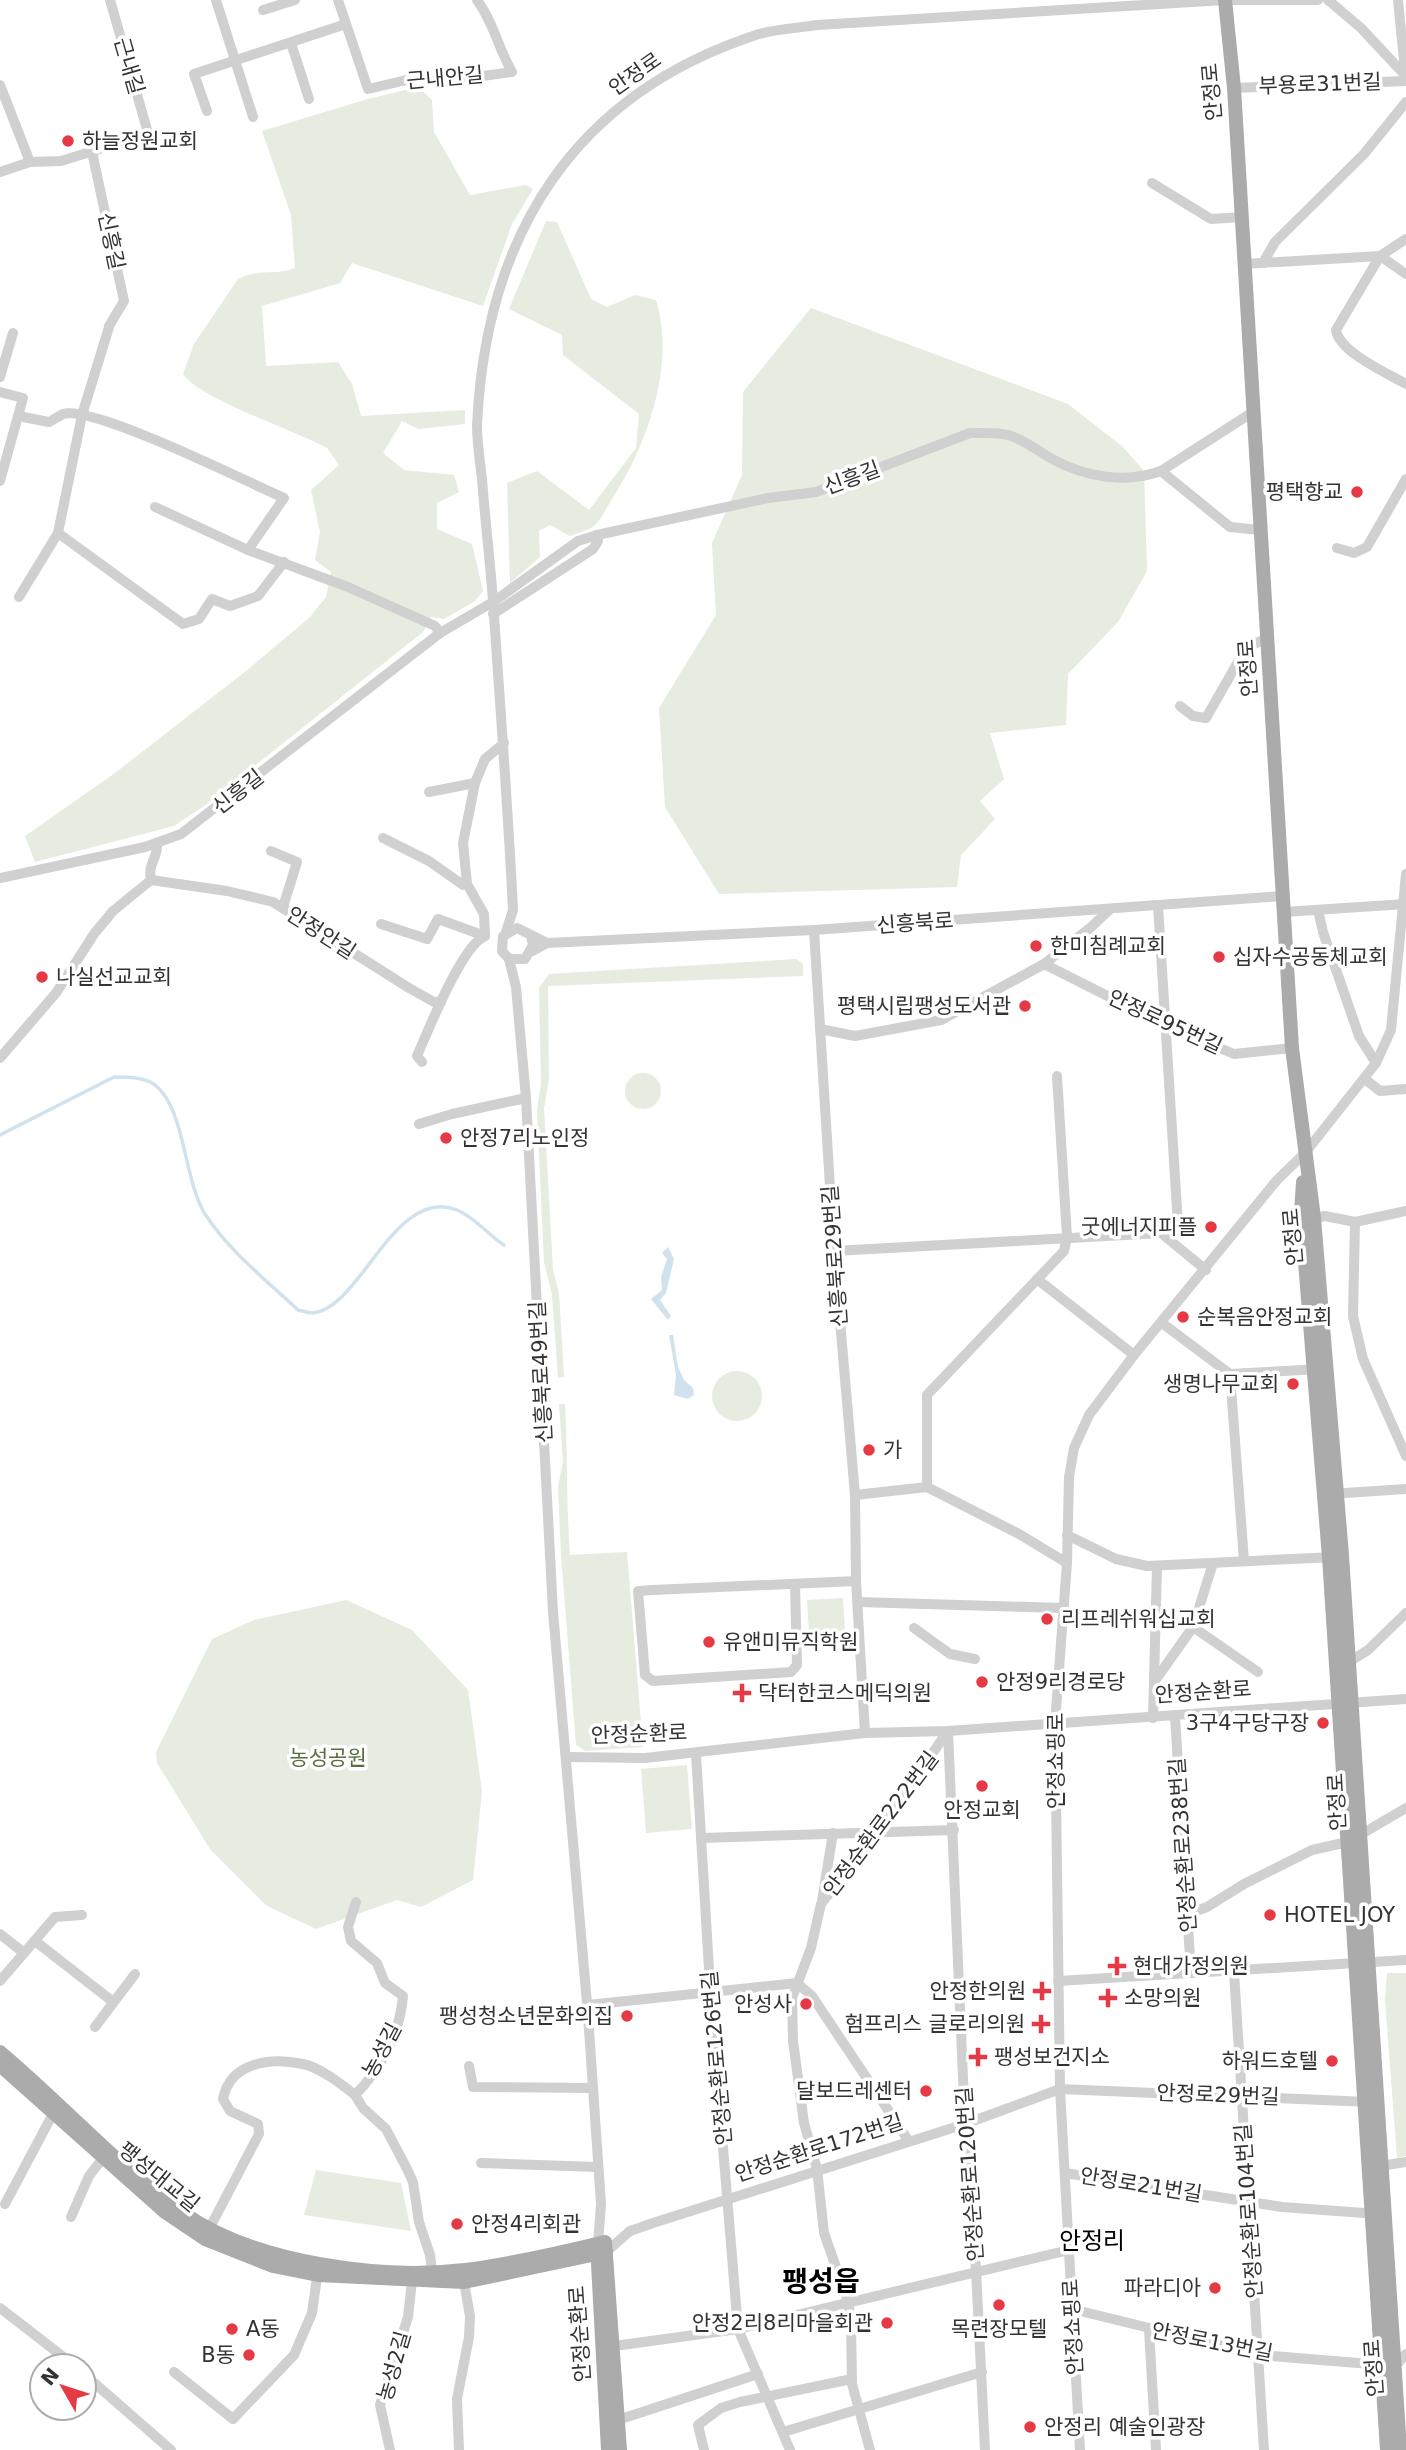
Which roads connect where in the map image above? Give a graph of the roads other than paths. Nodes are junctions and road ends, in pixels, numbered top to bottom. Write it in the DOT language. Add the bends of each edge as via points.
graph roads {
  1 [pos="110,0"];
  2 [pos="216,0"];
  3 [pos="295,0"];
  4 [pos="338,0"];
  5 [pos="477,0"];
  6 [pos="1225,0"];
  7 [pos="1318,0"];
  8 [pos="1328,0"];
  9 [pos="1398,0"];
  10 [pos="263,10"];
  11 [pos="346,24"];
  12 [pos="291,43"];
  13 [pos="234,61"];
  14 [pos="1405,75"];
  15 [pos="1406,81"];
  16 [pos="0,85"];
  17 [pos="1234,88"];
  18 [pos="309,99"];
  19 [pos="1406,102"];
  20 [pos="207,111"];
  21 [pos="253,117"];
  22 [pos="92,152"];
  23 [pos="30,162"];
  24 [pos="0,172"];
  25 [pos="1152,183"];
  26 [pos="1242,218"];
  27 [pos="1406,239"];
  28 [pos="1380,256"];
  29 [pos="1263,263"];
  30 [pos="1244,264"];
  31 [pos="1406,274"];
  32 [pos="13,333"];
  33 [pos="0,377"];
  34 [pos="1406,384"];
  35 [pos="0,392"];
  36 [pos="1253,412"];
  37 [pos="82,415"];
  38 [pos="18,416"];
  39 [pos="1161,471"];
  40 [pos="1406,479"];
  41 [pos="0,481"];
  42 [pos="155,507"];
  43 [pos="1260,530"];
  44 [pos="58,533"];
  45 [pos="1337,548"];
  46 [pos="248,550"];
  47 [pos="284,562"];
  48 [pos="19,597"];
  49 [pos="493,608"];
  50 [pos="440,633"];
  51 [pos="1267,638"];
  52 [pos="1180,706"];
  53 [pos="504,743"];
  54 [pos="475,783"];
  55 [pos="429,792"];
  56 [pos="383,838"];
  57 [pos="157,844"];
  58 [pos="271,851"];
  59 [pos="1406,874"];
  60 [pos="0,877"];
  61 [pos="151,880"];
  62 [pos="467,884"];
  63 [pos="1283,896"];
  64 [pos="1405,904"];
  65 [pos="1158,905"];
  66 [pos="283,907"];
  67 [pos="1110,909"];
  68 [pos="513,910"];
  69 [pos="1318,910"];
  70 [pos="1284,912"];
  71 [pos="381,925"];
  72 [pos="814,930"];
  73 [pos="526,932"];
  74 [pos="503,936"];
  75 [pos="483,937"];
  76 [pos="547,943"];
  77 [pos="528,955"];
  78 [pos="509,959"];
  79 [pos="1044,964"];
  80 [pos="516,987"];
  81 [pos="1400,999"];
  82 [pos="441,1002"];
  83 [pos="1167,1027"];
  84 [pos="820,1029"];
  85 [pos="1293,1048"];
  86 [pos="0,1058"];
  87 [pos="422,1062"];
  88 [pos="1376,1063"];
  89 [pos="1057,1076"];
  90 [pos="1365,1079"];
  91 [pos="1406,1089"];
  92 [pos="526,1098"];
  93 [pos="419,1124"];
  94 [pos="1305,1153"];
  95 [pos="1406,1211"];
  96 [pos="1314,1218"];
  97 [pos="1354,1222"];
  98 [pos="1068,1237"];
  99 [pos="1167,1238"];
  100 [pos="834,1251"];
  101 [pos="1206,1270"];
  102 [pos="1037,1279"];
  103 [pos="1162,1323"];
  104 [pos="1134,1355"];
  105 [pos="1319,1369"];
  106 [pos="1230,1374"];
  107 [pos="1406,1456"];
  108 [pos="927,1487"];
  109 [pos="1406,1489"];
  110 [pos="1329,1494"];
  111 [pos="855,1496"];
  112 [pos="1067,1535"];
  113 [pos="1336,1556"];
  114 [pos="1244,1561"];
  115 [pos="1067,1563"];
  116 [pos="1213,1563"];
  117 [pos="1157,1566"];
  118 [pos="856,1581"];
  119 [pos="795,1584"];
  120 [pos="858,1602"];
  121 [pos="1063,1608"];
  122 [pos="1406,1613"];
  123 [pos="1193,1627"];
  124 [pos="914,1628"];
  125 [pos="975,1659"];
  126 [pos="1343,1665"];
  127 [pos="1258,1672"];
  128 [pos="1154,1682"];
  129 [pos="1406,1699"];
  130 [pos="1346,1703"];
  131 [pos="1175,1716"];
  132 [pos="1153,1718"];
  133 [pos="1055,1723"];
  134 [pos="948,1731"];
  135 [pos="865,1733"];
  136 [pos="696,1754"];
  137 [pos="567,1757"];
  138 [pos="1406,1808"];
  139 [pos="954,1830"];
  140 [pos="877,1832"];
  141 [pos="833,1833"];
  142 [pos="701,1838"];
  143 [pos="1354,1838"];
  144 [pos="356,1902"];
  145 [pos="821,1904"];
  146 [pos="1188,1914"];
  147 [pos="82,1915"];
  148 [pos="0,1934"];
  149 [pos="35,1941"];
  150 [pos="24,1953"];
  151 [pos="1406,1960"];
  152 [pos="1362,1964"];
  153 [pos="1234,1972"];
  154 [pos="1191,1973"];
  155 [pos="135,1974"];
  156 [pos="0,1981"];
  157 [pos="1058,1981"];
  158 [pos="797,1983"];
  159 [pos="711,1993"];
  160 [pos="112,2001"];
  161 [pos="588,2005"];
  162 [pos="95,2026"];
  163 [pos="0,2052"];
  164 [pos="469,2066"];
  165 [pos="5,2069"];
  166 [pos="593,2088"];
  167 [pos="1060,2089"];
  168 [pos="355,2095"];
  169 [pos="1242,2096"];
  170 [pos="1370,2102"];
  171 [pos="56,2109"];
  172 [pos="965,2124"];
  173 [pos="908,2140"];
  174 [pos="106,2155"];
  175 [pos="1406,2162"];
  176 [pos="481,2163"];
  177 [pos="598,2167"];
  178 [pos="1375,2167"];
  179 [pos="817,2169"];
  180 [pos="1065,2173"];
  181 [pos="730,2200"];
  182 [pos="1248,2202"];
  183 [pos="5,2204"];
  184 [pos="1378,2214"];
  185 [pos="71,2217"];
  186 [pos="207,2234"];
  187 [pos="601,2248"];
  188 [pos="1069,2250"];
  189 [pos="318,2270"];
  190 [pos="976,2270"];
  191 [pos="433,2276"];
  192 [pos="412,2281"];
  193 [pos="464,2282"];
  194 [pos="848,2301"];
  195 [pos="0,2308"];
  196 [pos="1072,2309"];
  197 [pos="738,2329"];
  198 [pos="1149,2330"];
  199 [pos="609,2347"];
  200 [pos="57,2352"];
  201 [pos="1406,2354"];
  202 [pos="1259,2355"];
  203 [pos="1394,2367"];
  204 [pos="174,2372"];
  205 [pos="982,2372"];
  206 [pos="758,2374"];
  207 [pos="852,2379"];
  208 [pos="98,2386"];
  209 [pos="767,2397"];
  210 [pos="857,2411"];
  211 [pos="618,2420"];
  212 [pos="783,2432"];
  213 [pos="1264,2449"];
  214 [pos="171,2450"];
  215 [pos="390,2450"];
  216 [pos="459,2450"];
  217 [pos="608,2450"];
  218 [pos="620,2450"];
  219 [pos="704,2450"];
  220 [pos="790,2450"];
  221 [pos="870,2450"];
  222 [pos="985,2450"];
  223 [pos="1080,2450"];
  224 [pos="1156,2450"];
  225 [pos="1251,2450"];
  226 [pos="1387,2450"];
  227 [pos="1400,2450"];
  1 -- 22 [label="street, 근내길" via="148,133 144,141"];
  2 -- 13 [label="street"];
  3 -- 10 [label="street"];
  4 -- 11 [label="street, 근내안길"];
  5 -- 11 [label="street, 근내안길" via="492,21 500,51 512,72 447,81 415,78 368,89"];
  6 -- 7 [label="street"];
  6 -- 17 [label="main road, 안정로"];
  6 -- 49 [label="street, 안정로" via="817,25 762,33 666,74 634,97 587,138 527,218 494,302 477,428"];
  8 -- 14 [label="street"];
  9 -- 14 [label="street"];
  11 -- 12 [label="street"];
  12 -- 13 [label="street"];
  12 -- 18 [label="street"];
  13 -- 20 [label="street" via="194,74"];
  13 -- 21 [label="street"];
  14 -- 15 [label="street"];
  15 -- 17 [label="street, 부용로31번길"];
  16 -- 23 [label="street"];
  17 -- 26 [label="main road, 안정로"];
  19 -- 29 [label="street" via="1364,154 1266,252"];
  22 -- 23 [label="street, 근내길" via="61,161"];
  22 -- 37 [label="street, 신흥길" via="124,302 109,326"];
  23 -- 24 [label="street, 근내길"];
  25 -- 26 [label="street" via="1212,219"];
  26 -- 30 [label="main road, 안정로"];
  27 -- 28 [label="street"];
  28 -- 29 [label="street"];
  28 -- 31 [label="street"];
  28 -- 34 [label="street" via="1338,326 1337,338"];
  29 -- 30 [label="street"];
  30 -- 36 [label="main road, 안정로"];
  32 -- 33 [label="street"];
  35 -- 38 [label="street" via="23,398"];
  36 -- 39 [label="street"];
  36 -- 43 [label="main road, 안정로"];
  37 -- 38 [label="street" via="64,414 49,422"];
  37 -- 44 [label="street, 신흥길"];
  37 -- 46 [label="street" via="163,442 284,498"];
  38 -- 41 [label="street"];
  39 -- 43 [label="street" via="1230,527"];
  39 -- 49 [label="street, 신흥길" via="1140,478 1099,477 1058,462 1010,436 970,433 816,492 597,535 593,549"];
  40 -- 45 [label="street" via="1367,547 1354,553"];
  42 -- 46 [label="street"];
  43 -- 51 [label="main road, 안정로"];
  44 -- 47 [label="street" via="183,624 200,619 212,599 230,606 258,596"];
  44 -- 48 [label="street, 신흥길"];
  46 -- 47 [label="street"];
  47 -- 50 [label="street" via="389,605 435,626"];
  49 -- 50 [label="street, 신흥길"];
  49 -- 53 [label="street, 안정로"];
  50 -- 57 [label="street, 신흥길" via="204,820"];
  51 -- 52 [label="street" via="1246,648 1206,718 1193,716"];
  51 -- 63 [label="main road, 안정로"];
  53 -- 54 [label="street" via="485,759"];
  53 -- 68 [label="street, 안정로"];
  54 -- 55 [label="street"];
  54 -- 62 [label="street" via="463,843"];
  56 -- 62 [label="street"];
  57 -- 60 [label="street, 신흥길"];
  57 -- 61 [label="street" via="149,865"];
  58 -- 66 [label="street" via="297,862"];
  59 -- 64 [label="street, 안정쇼핑로"];
  61 -- 66 [label="street, 안정안길" via="227,891"];
  61 -- 86 [label="street" via="107,919 56,993"];
  62 -- 75 [label="street" via="484,914"];
  63 -- 65 [label="street, 신흥북로"];
  63 -- 70 [label="main road, 안정로"];
  64 -- 69 [label="street"];
  64 -- 81 [label="street, 안정쇼핑로"];
  65 -- 67 [label="street, 신흥북로"];
  65 -- 83 [label="street"];
  66 -- 82 [label="street, 안정안길" via="409,988"];
  67 -- 72 [label="street, 신흥북로"];
  67 -- 79 [label="street"];
  68 -- 73 [label="street"];
  68 -- 74 [label="street"];
  69 -- 70 [label="street"];
  69 -- 88 [label="street" via="1359,1036"];
  70 -- 85 [label="main road, 안정로"];
  71 -- 75 [label="street, 안정안길" via="427,939 438,919"];
  72 -- 76 [label="street, 신흥북로"];
  72 -- 84 [label="street, 신흥북로29번길"];
  73 -- 74 [label="street"];
  73 -- 76 [label="street"];
  73 -- 77 [label="street"];
  74 -- 75 [label="street"];
  74 -- 78 [label="street" via="502,951"];
  75 -- 82 [label="street" via="473,943"];
  76 -- 77 [label="street"];
  77 -- 78 [label="street"];
  77 -- 80 [label="street"];
  78 -- 80 [label="street"];
  79 -- 83 [label="street, 안정로95번길"];
  79 -- 84 [label="street" via="941,1020 855,1036"];
  80 -- 92 [label="street, 신흥북로49번길"];
  81 -- 88 [label="street, 안정쇼핑로"];
  82 -- 87 [label="street" via="417,1056"];
  83 -- 85 [label="street, 안정로95번길" via="1234,1054"];
  83 -- 99 [label="street" via="1178,1225"];
  84 -- 100 [label="street, 신흥북로29번길"];
  85 -- 94 [label="main road, 안정로"];
  88 -- 90 [label="street, 안정쇼핑로"];
  89 -- 98 [label="street"];
  90 -- 91 [label="street" via="1380,1091"];
  90 -- 94 [label="street, 안정쇼핑로"];
  92 -- 93 [label="street"];
  92 -- 137 [label="street, 신흥북로49번길" via="553,1612"];
  94 -- 96 [label="main road, 안정로"];
  94 -- 101 [label="street, 안정쇼핑로" via="1277,1180"];
  94 -- 105 [label="main road, 안정로" via="1301,1213"];
  95 -- 97 [label="street"];
  96 -- 97 [label="street"];
  96 -- 105 [label="main road, 안정로"];
  97 -- 107 [label="street" via="1353,1316 1363,1359"];
  98 -- 99 [label="street" via="1161,1233"];
  98 -- 100 [label="street"];
  98 -- 102 [label="street" via="1064,1251"];
  99 -- 101 [label="street"];
  100 -- 111 [label="street, 신흥북로29번길"];
  101 -- 103 [label="street, 안정쇼핑로"];
  102 -- 104 [label="street"];
  102 -- 108 [label="street" via="927,1395"];
  103 -- 104 [label="street, 안정쇼핑로"];
  103 -- 106 [label="street"];
  104 -- 112 [label="street, 안정쇼핑로" via="1089,1415 1074,1448"];
  105 -- 106 [label="street"];
  105 -- 110 [label="main road, 안정로"];
  106 -- 114 [label="street"];
  108 -- 111 [label="street"];
  108 -- 115 [label="street"];
  109 -- 110 [label="street"];
  110 -- 113 [label="main road, 안정로"];
  111 -- 118 [label="street, 신흥북로29번길"];
  112 -- 115 [label="street, 안정쇼핑로"];
  112 -- 117 [label="street" via="1116,1559"];
  113 -- 114 [label="street"];
  113 -- 126 [label="main road, 안정로"];
  114 -- 116 [label="street"];
  115 -- 121 [label="street, 안정쇼핑로"];
  116 -- 117 [label="street"];
  116 -- 123 [label="street"];
  117 -- 128 [label="street"];
  118 -- 119 [label="street"];
  118 -- 120 [label="street, 신흥북로29번길"];
  119 -- 119 [label="street" via="638,1591 645,1675 653,1681 791,1672 797,1665"];
  120 -- 121 [label="street"];
  120 -- 135 [label="street, 신흥북로29번길"];
  121 -- 133 [label="street, 안정쇼핑로"];
  122 -- 126 [label="street" via="1391,1630"];
  123 -- 127 [label="street"];
  123 -- 128 [label="street"];
  124 -- 125 [label="street" via="950,1654"];
  126 -- 130 [label="main road, 안정로"];
  128 -- 132 [label="street"];
  129 -- 130 [label="street, 안정순환로"];
  130 -- 131 [label="street, 안정순환로"];
  130 -- 143 [label="main road, 안정로"];
  131 -- 132 [label="street, 안정순환로"];
  131 -- 146 [label="street, 안정순환로238번길"];
  132 -- 133 [label="street, 안정순환로"];
  133 -- 134 [label="street, 안정순환로"];
  133 -- 157 [label="street, 안정쇼핑로"];
  134 -- 135 [label="street, 안정순환로"];
  134 -- 139 [label="street, 안정순환로120번길"];
  134 -- 140 [label="street, 안정순환로222번길"];
  135 -- 136 [label="street, 안정순환로"];
  136 -- 137 [label="street, 안정순환로"];
  136 -- 142 [label="street, 안정순환로126번길"];
  137 -- 161 [label="street, 안정순환로"];
  138 -- 143 [label="street"];
  139 -- 140 [label="street"];
  139 -- 172 [label="street, 안정순환로120번길"];
  140 -- 141 [label="street"];
  140 -- 145 [label="street, 안정순환로222번길"];
  141 -- 142 [label="street"];
  141 -- 145 [label="street"];
  142 -- 159 [label="street, 안정순환로126번길"];
  143 -- 146 [label="street" via="1312,1850"];
  143 -- 152 [label="main road, 안정로"];
  144 -- 168 [label="street, 농성길" via="348,1927 351,1941 377,1963 385,1983 402,1996 394,2037"];
  145 -- 158 [label="street, 안정순환로222번길"];
  146 -- 154 [label="street, 안정순환로238번길"];
  147 -- 149 [label="street" via="55,1917"];
  148 -- 150 [label="street"];
  149 -- 150 [label="street"];
  149 -- 160 [label="street"];
  150 -- 156 [label="street"];
  151 -- 152 [label="street"];
  152 -- 153 [label="street"];
  152 -- 170 [label="main road, 안정로"];
  153 -- 154 [label="street"];
  153 -- 169 [label="street, 안정순환로104번길"];
  154 -- 157 [label="street"];
  155 -- 160 [label="street"];
  157 -- 167 [label="street, 안정쇼핑로"];
  158 -- 159 [label="street"];
  158 -- 173 [label="street" via="812,1996"];
  158 -- 179 [label="street, 안정순환로222번길" via="792,1998 793,2041 804,2123"];
  159 -- 161 [label="street"];
  159 -- 181 [label="street, 안정순환로126번길"];
  160 -- 162 [label="street"];
  161 -- 166 [label="street, 안정순환로"];
  163 -- 165 [label="main road, 팽성대교길"];
  164 -- 166 [label="street" via="473,2088"];
  165 -- 171 [label="main road, 팽성대교길"];
  166 -- 177 [label="street, 안정순환로"];
  167 -- 169 [label="street, 안정로29번길"];
  167 -- 172 [label="street, 안정순환로172번길"];
  167 -- 180 [label="street, 안정쇼핑로"];
  168 -- 186 [label="street, 농성길" via="305,2064 259,2062 236,2073 223,2099 230,2111 258,2124 259,2134"];
  168 -- 191 [label="street" via="386,2129 413,2182"];
  169 -- 170 [label="street, 안정로29번길"];
  169 -- 182 [label="street, 안정순환로104번길"];
  170 -- 178 [label="main road, 안정로"];
  171 -- 174 [label="main road, 팽성대교길"];
  171 -- 183 [label="street"];
  172 -- 173 [label="street, 안정순환로172번길"];
  172 -- 190 [label="street, 안정순환로120번길"];
  173 -- 179 [label="street, 안정순환로172번길"];
  174 -- 185 [label="street" via="89,2176"];
  174 -- 186 [label="main road, 팽성대교길" via="164,2212"];
  175 -- 178 [label="street"];
  176 -- 177 [label="street"];
  177 -- 187 [label="street, 안정순환로"];
  178 -- 184 [label="main road, 안정로"];
  179 -- 181 [label="street, 안정순환로172번길"];
  179 -- 194 [label="street, 안정순환로222번길" via="824,2233"];
  180 -- 182 [label="street, 안정로21번길"];
  180 -- 188 [label="street, 안정쇼핑로"];
  181 -- 187 [label="street, 안정순환로172번길" via="630,2231"];
  181 -- 197 [label="street, 안정순환로126번길"];
  182 -- 184 [label="street, 안정로21번길"];
  182 -- 202 [label="street, 안정순환로104번길"];
  184 -- 203 [label="main road, 안정로"];
  186 -- 189 [label="main road, 팽성대교길" via="245,2257"];
  187 -- 191 [label="main road, 팽성대교길"];
  187 -- 193 [label="main road, 팽성대교길"];
  187 -- 199 [label="main road, 안정순환로"];
  188 -- 190 [label="street"];
  188 -- 196 [label="street, 안정쇼핑로"];
  189 -- 191 [label="main road"];
  189 -- 192 [label="main road, 팽성대교길"];
  189 -- 204 [label="street" via="312,2313 294,2355 233,2419"];
  190 -- 194 [label="street"];
  190 -- 205 [label="street, 안정순환로120번길"];
  191 -- 192 [label="main road, 팽성대교길"];
  191 -- 193 [label="main road, 팽성대교길"];
  192 -- 215 [label="street, 농성2길" via="408,2317 380,2404"];
  193 -- 216 [label="street" via="469,2326 457,2399"];
  194 -- 197 [label="street"];
  194 -- 207 [label="street, 안정순환로222번길"];
  195 -- 200 [label="street"];
  196 -- 198 [label="street, 안정로13번길"];
  196 -- 223 [label="street, 안정쇼핑로"];
  197 -- 199 [label="street"];
  197 -- 206 [label="street, 안정순환로126번길"];
  198 -- 202 [label="street, 안정로13번길"];
  198 -- 224 [label="street"];
  199 -- 211 [label="main road, 안정순환로"];
  199 -- 217 [label="main road, 안정순환로"];
  201 -- 203 [label="street"];
  202 -- 203 [label="street, 안정로13번길"];
  202 -- 213 [label="street, 안정순환로104번길"];
  203 -- 226 [label="main road, 안정로"];
  203 -- 227 [label="main road, 안정로"];
  205 -- 210 [label="street"];
  205 -- 222 [label="street, 안정순환로120번길"];
  206 -- 209 [label="street, 안정순환로126번길"];
  206 -- 211 [label="street"];
  207 -- 209 [label="street"];
  207 -- 210 [label="street, 안정순환로222번길"];
  208 -- 214 [label="street"];
  209 -- 212 [label="street, 안정순환로126번길"];
  209 -- 219 [label="street" via="721,2408 698,2425"];
  210 -- 212 [label="street"];
  210 -- 221 [label="street, 안정순환로222번길"];
  211 -- 218 [label="main road, 안정순환로"];
  212 -- 220 [label="street, 안정순환로126번길"];
  213 -- 225 [label="street"];
}
